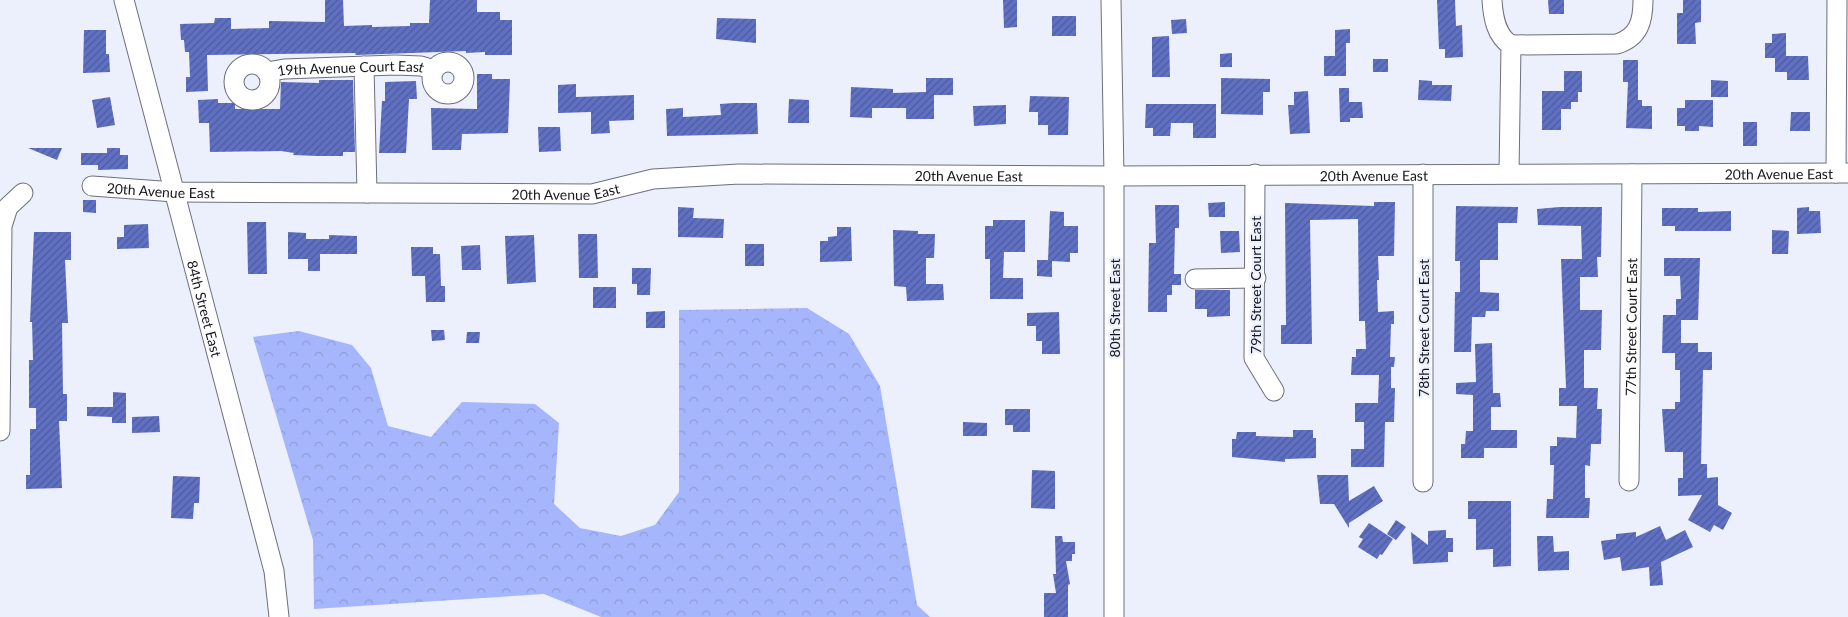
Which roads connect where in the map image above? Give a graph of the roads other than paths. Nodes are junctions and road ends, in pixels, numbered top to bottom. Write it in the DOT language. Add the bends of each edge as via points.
graph roads {
  1 [pos="124,0"];
  2 [pos="1111,0"];
  3 [pos="1492,0"];
  4 [pos="1643,0"];
  5 [pos="1837,0"];
  6 [pos="1511,45"];
  7 [pos="364,66"];
  8 [pos="434,70"];
  9 [pos="267,72"];
  10 [pos="1509,173"];
  11 [pos="1842,173"];
  12 [pos="1255,174"];
  13 [pos="1424,174"];
  14 [pos="1632,174"];
  15 [pos="1114,176"];
  16 [pos="92,186"];
  17 [pos="175,192"];
  18 [pos="23,193"];
  19 [pos="367,193"];
  20 [pos="1256,278"];
  21 [pos="1195,279"];
  22 [pos="1,344"];
  23 [pos="1274,391"];
  24 [pos="0,431"];
  25 [pos="1629,481"];
  26 [pos="1423,482"];
  27 [pos="279,617"];
  28 [pos="1114,617"];
  1 -- 17 [label="street, 84th Street East"];
  2 -- 15 [label="street, 80th Street East"];
  3 -- 6 [label="street" via="1497,28 1504,41"];
  4 -- 6 [label="street" via="1640,27 1631,38 1617,44"];
  5 -- 11 [label="street"];
  6 -- 10 [label="street"];
  7 -- 8 [label="street, 19th Avenue Court East" via="421,66"];
  7 -- 9 [label="street, 19th Avenue Court East"];
  7 -- 19 [label="street"];
  10 -- 13 [label="street, 20th Avenue East"];
  10 -- 14 [label="street, 20th Avenue East"];
  11 -- 14 [label="street, 20th Avenue East"];
  12 -- 13 [label="street, 20th Avenue East"];
  12 -- 15 [label="street, 20th Avenue East"];
  12 -- 20 [label="street, 79th Street Court East"];
  13 -- 26 [label="street, 78th Street Court East"];
  14 -- 25 [label="street, 77th Street Court East"];
  15 -- 19 [label="street, 20th Avenue East" via="739,174 654,179 592,194"];
  15 -- 28 [label="street, 80th Street East"];
  16 -- 17 [label="street, 20th Avenue East"];
  17 -- 19 [label="street, 20th Avenue East"];
  17 -- 27 [label="street, 84th Street East" via="274,571"];
  18 -- 22 [label="street" via="8,207 2,226"];
  20 -- 21 [label="street"];
  20 -- 23 [label="street, 79th Street Court East" via="1254,358"];
  22 -- 24 [label="street"];
}
